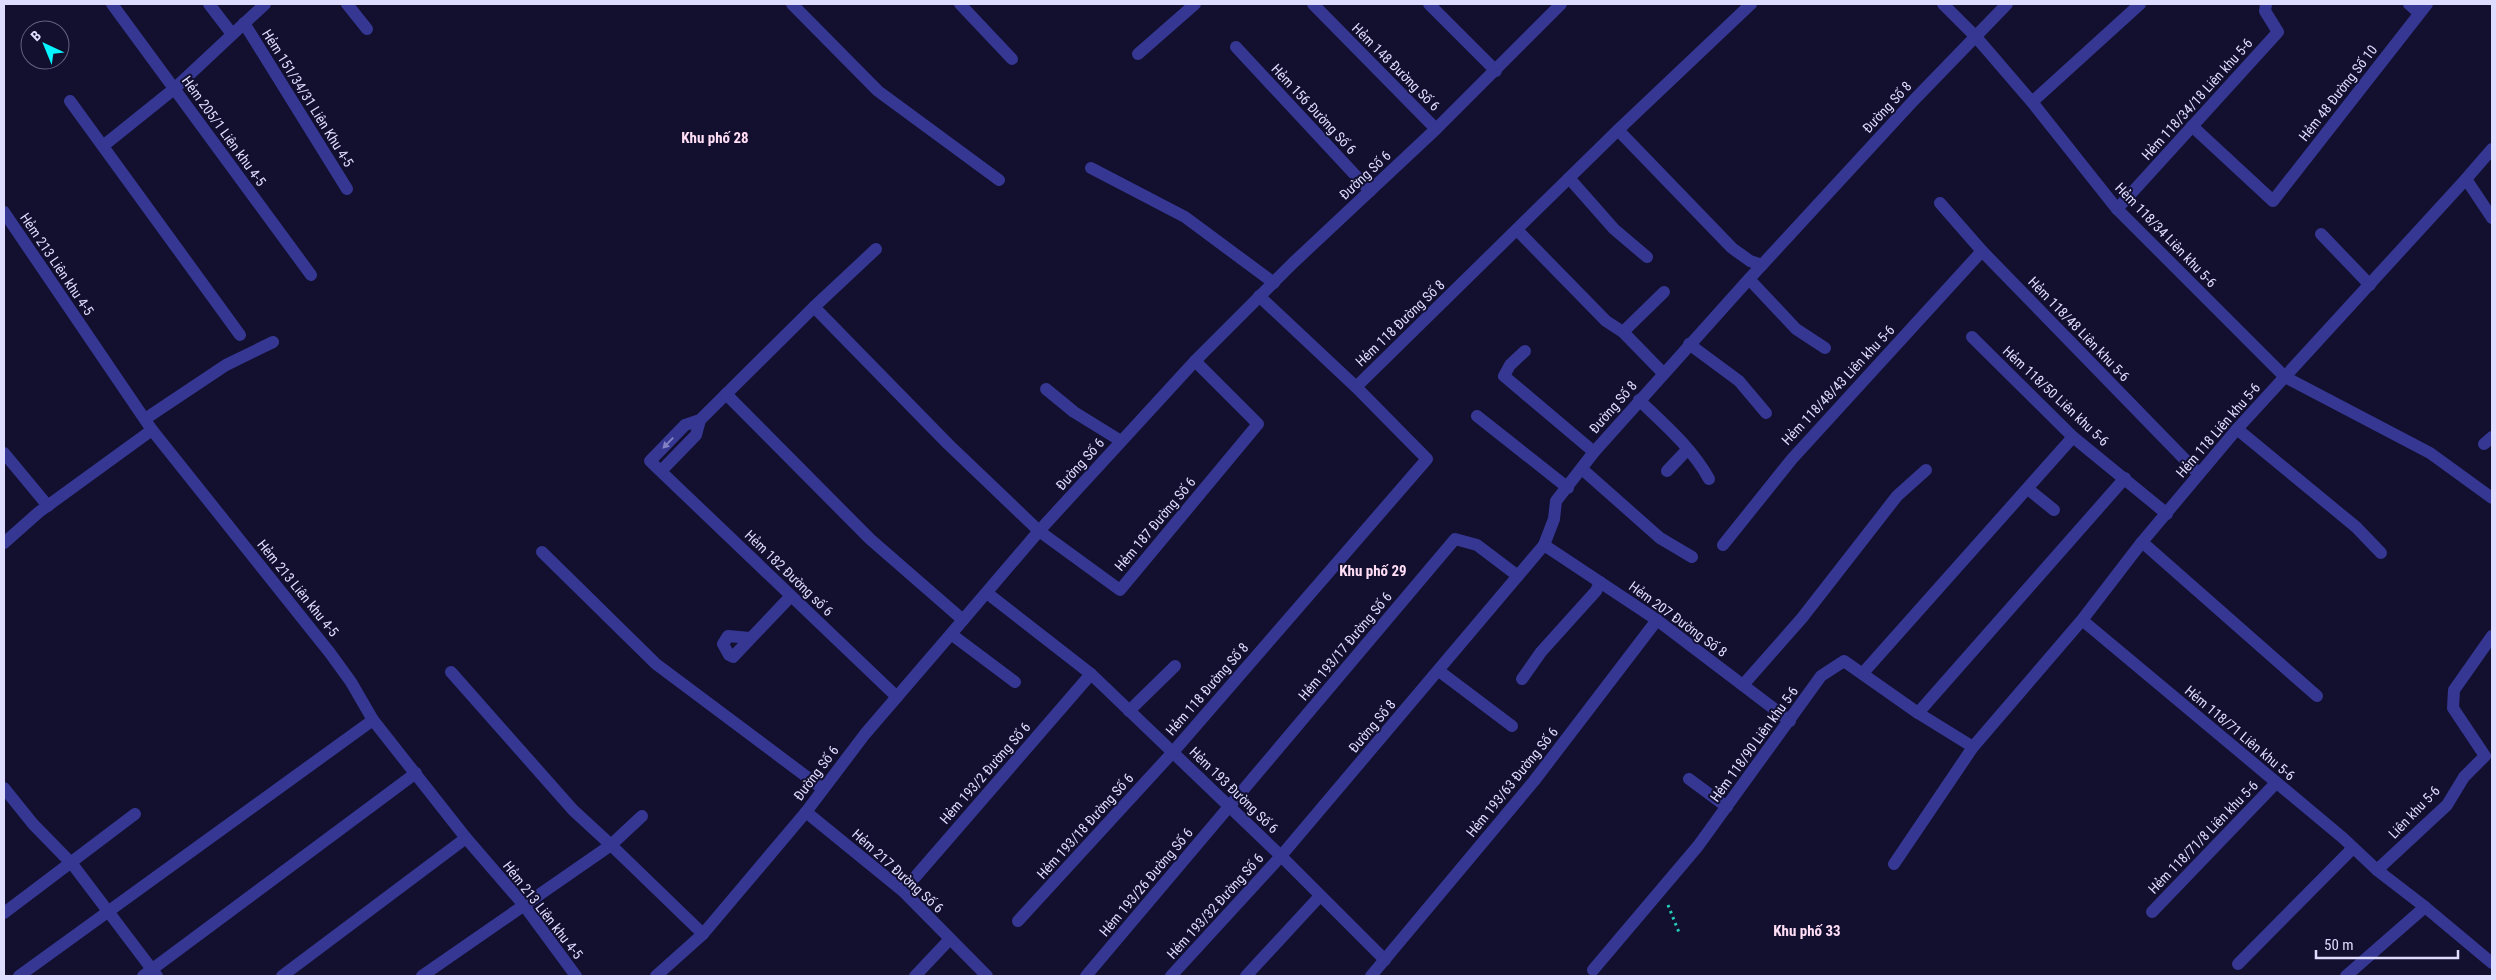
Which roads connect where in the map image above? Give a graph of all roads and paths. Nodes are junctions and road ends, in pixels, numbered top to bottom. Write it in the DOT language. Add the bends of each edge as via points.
graph roads {
  1 [pos="112,4"];
  2 [pos="209,4"];
  3 [pos="265,4"];
  4 [pos="347,4"];
  5 [pos="792,4"];
  6 [pos="960,4"];
  7 [pos="1195,4"];
  8 [pos="1313,4"];
  9 [pos="1429,4"];
  10 [pos="1561,4"];
  11 [pos="1751,4"];
  12 [pos="1943,4"];
  13 [pos="2007,4"];
  14 [pos="2140,4"];
  15 [pos="2266,4"];
  16 [pos="2409,4"];
  17 [pos="2423,8"];
  18 [pos="244,24"];
  19 [pos="367,28"];
  20 [pos="232,34"];
  21 [pos="1976,37"];
  22 [pos="1236,47"];
  23 [pos="1138,54"];
  24 [pos="1012,59"];
  25 [pos="1496,70"];
  26 [pos="174,88"];
  27 [pos="70,101"];
  28 [pos="2032,102"];
  29 [pos="2192,126"];
  30 [pos="1436,129"];
  31 [pos="1618,130"];
  32 [pos="102,146"];
  33 [pos="2492,149"];
  34 [pos="1091,168"];
  35 [pos="1569,178"];
  36 [pos="2466,179"];
  37 [pos="999,180"];
  38 [pos="347,189"];
  39 [pos="1370,191"];
  40 [pos="1940,203"];
  41 [pos="2117,209"];
  42 [pos="4,212"];
  43 [pos="2492,218"];
  44 [pos="1517,230"];
  45 [pos="2322,234"];
  46 [pos="876,249"];
  47 [pos="1982,251"];
  48 [pos="1646,257"];
  49 [pos="1762,265"];
  50 [pos="311,275"];
  51 [pos="1749,279"];
  52 [pos="1274,283"];
  53 [pos="2370,285"];
  54 [pos="1664,292"];
  55 [pos="1258,296"];
  56 [pos="814,307"];
  57 [pos="1623,332"];
  58 [pos="240,335"];
  59 [pos="1972,336"];
  60 [pos="273,342"];
  61 [pos="1689,344"];
  62 [pos="1825,348"];
  63 [pos="1525,351"];
  64 [pos="1195,361"];
  65 [pos="1663,373"];
  66 [pos="2285,377"];
  67 [pos="1356,387"];
  68 [pos="1046,389"];
  69 [pos="726,394"];
  70 [pos="1639,400"];
  71 [pos="1766,413"];
  72 [pos="1477,416"];
  73 [pos="145,418"];
  74 [pos="2238,429"];
  75 [pos="152,430"];
  76 [pos="2073,437"];
  77 [pos="1121,441"];
  78 [pos="1687,450"];
  79 [pos="1594,452"];
  80 [pos="4,453"];
  81 [pos="1582,469"];
  82 [pos="1926,470"];
  83 [pos="1666,471"];
  84 [pos="2199,474"];
  85 [pos="2125,478"];
  86 [pos="1709,479"];
  87 [pos="1568,488"];
  88 [pos="2028,489"];
  89 [pos="2492,498"];
  90 [pos="48,506"];
  91 [pos="2054,510"];
  92 [pos="2167,514"];
  93 [pos="1039,531"];
  94 [pos="2142,542"];
  95 [pos="4,544"];
  96 [pos="1544,545"];
  97 [pos="1723,545"];
  98 [pos="542,552"];
  99 [pos="2381,554"];
  100 [pos="1692,556"];
  101 [pos="1518,576"];
  102 [pos="1600,582"];
  103 [pos="987,593"];
  104 [pos="791,596"];
  105 [pos="962,620"];
  106 [pos="1657,620"];
  107 [pos="2082,620"];
  108 [pos="951,634"];
  109 [pos="2492,636"];
  110 [pos="750,638"];
  111 [pos="1175,666"];
  112 [pos="1439,670"];
  113 [pos="451,672"];
  114 [pos="1863,673"];
  115 [pos="1090,674"];
  116 [pos="1522,679"];
  117 [pos="1014,682"];
  118 [pos="1743,685"];
  119 [pos="2317,696"];
  120 [pos="896,697"];
  121 [pos="1129,711"];
  122 [pos="1918,712"];
  123 [pos="373,720"];
  124 [pos="1790,721"];
  125 [pos="1512,726"];
  126 [pos="1973,747"];
  127 [pos="1173,752"];
  128 [pos="2489,759"];
  129 [pos="416,773"];
  130 [pos="1689,779"];
  131 [pos="2276,784"];
  132 [pos="4,788"];
  133 [pos="824,789"];
  134 [pos="1228,806"];
  135 [pos="1727,807"];
  136 [pos="806,812"];
  137 [pos="135,814"];
  138 [pos="642,816"];
  139 [pos="466,838"];
  140 [pos="611,845"];
  141 [pos="2353,848"];
  142 [pos="1281,856"];
  143 [pos="69,861"];
  144 [pos="1894,864"];
  145 [pos="2377,870"];
  146 [pos="903,891"];
  147 [pos="1660,891"];
  148 [pos="1320,896"];
  149 [pos="523,904"];
  150 [pos="2425,907"];
  151 [pos="108,910"];
  152 [pos="2152,912"];
  153 [pos="4,913"];
  154 [pos="1018,921"];
  155 [pos="703,934"];
  156 [pos="1680,935"];
  157 [pos="950,939"];
  158 [pos="1385,960"];
  159 [pos="2492,963"];
  160 [pos="2238,964"];
  161 [pos="1593,970"];
  162 [pos="150,974"];
  163 [pos="19,976"];
  164 [pos="282,976"];
  165 [pos="422,976"];
  166 [pos="576,976"];
  167 [pos="656,976"];
  168 [pos="915,976"];
  169 [pos="987,976"];
  170 [pos="1086,976"];
  171 [pos="1171,976"];
  172 [pos="1246,976"];
  173 [pos="1371,976"];
  174 [pos="2346,976"];
  1 -- 26 [label="street, Hẻm 205/1 Liên khu 4-5"];
  2 -- 20 [label="street"];
  3 -- 18 [label="street"];
  4 -- 19 [label="street"];
  5 -- 37 [label="street" via="878,91"];
  6 -- 24 [label="street"];
  7 -- 23 [label="street"];
  8 -- 30 [label="street, Hẻm 148 Đường Số 6"];
  9 -- 25 [label="street"];
  10 -- 25 [label="street, Đường Số 6"];
  11 -- 31 [label="street, Hẻm 118 Đường Số 8"];
  12 -- 21 [label="street, Hẻm 118/34 Liên khu 5-6"];
  13 -- 21 [label="street, Đường Số 8"];
  14 -- 28 [label="street"];
  15 -- 29 [label="street, Hẻm 118/34/18 Liên khu 5-6" via="2265,11 2278,32"];
  16 -- 17 [label="street"];
  17 -- 29 [label="street, Hẻm 48 Đường Số 10" via="2273,201"];
  18 -- 20 [label="street"];
  18 -- 38 [label="street, Hẻm 151/34/31 Liên Khu 4-5"];
  20 -- 26 [label="street"];
  21 -- 28 [label="street, Hẻm 118/34 Liên khu 5-6"];
  21 -- 49 [label="street, Đường Số 8"];
  22 -- 39 [label="street, Hẻm 156 Đường Số 6"];
  25 -- 30 [label="street, Đường Số 6"];
  26 -- 32 [label="street"];
  26 -- 50 [label="street, Hẻm 205/1 Liên khu 4-5"];
  27 -- 32 [label="street"];
  28 -- 41 [label="street, Hẻm 118/34 Liên khu 5-6"];
  29 -- 41 [label="street, Hẻm 118/34/18 Liên khu 5-6"];
  30 -- 39 [label="street, Đường Số 6"];
  31 -- 35 [label="street, Hẻm 118 Đường Số 8"];
  31 -- 49 [label="street" via="1732,248"];
  32 -- 58 [label="street"];
  33 -- 36 [label="street, Hẻm 118 Liên khu 5-6"];
  34 -- 52 [label="street" via="1185,216"];
  35 -- 44 [label="street, Hẻm 118 Đường Số 8"];
  35 -- 48 [label="street" via="1614,229"];
  36 -- 43 [label="street"];
  36 -- 53 [label="street, Hẻm 118 Liên khu 5-6"];
  39 -- 52 [label="street, Đường Số 6"];
  40 -- 47 [label="street, Hẻm 118/48 Liên khu 5-6"];
  41 -- 66 [label="street, Hẻm 118/34 Liên khu 5-6"];
  42 -- 73 [label="street, Hẻm 213 Liên khu 4-5"];
  44 -- 57 [label="street" via="1606,321"];
  44 -- 67 [label="street, Hẻm 118 Đường Số 8"];
  45 -- 53 [label="street"];
  46 -- 56 [label="street"];
  47 -- 84 [label="street, Hẻm 118/48 Liên khu 5-6"];
  47 -- 97 [label="street, Hẻm 118/48/43 Liên khu 5-6" via="1792,459"];
  49 -- 51 [label="street, Đường Số 8"];
  51 -- 61 [label="street, Đường Số 8"];
  51 -- 62 [label="street" via="1796,329"];
  52 -- 55 [label="street, Đường Số 6"];
  53 -- 66 [label="street, Hẻm 118 Liên khu 5-6"];
  54 -- 57 [label="street"];
  55 -- 64 [label="street, Đường Số 6"];
  55 -- 67 [label="street"];
  56 -- 69 [label="street"];
  56 -- 93 [label="street" via="948,444"];
  57 -- 65 [label="street"];
  59 -- 76 [label="street, Hẻm 118/50 Liên khu 5-6"];
  60 -- 73 [label="street" via="226,365"];
  61 -- 65 [label="street, Đường Số 8"];
  61 -- 71 [label="street" via="1739,381"];
  63 -- 79 [label="street" via="1504,376"];
  64 -- 77 [label="street, Đường Số 6"];
  64 -- 93 [label="street, Hẻm 187 Đường Số 6" via="1258,424 1120,590"];
  65 -- 70 [label="street, Đường Số 8"];
  66 -- 74 [label="street, Hẻm 118 Liên khu 5-6"];
  66 -- 89 [label="street, Hẻm 118/34 Liên khu 5-6" via="2430,453"];
  67 -- 127 [label="street, Hẻm 118 Đường Số 8" via="1427,459"];
  68 -- 77 [label="street" via="1074,412"];
  69 -- 104 [label="street, Hẻm 182 Đường số 6" via="700,420 696,435 661,471"];
  69 -- 105 [label="street" via="870,539"];
  70 -- 78 [label="street"];
  70 -- 79 [label="street, Đường Số 8"];
  72 -- 87 [label="street"];
  73 -- 75 [label="street, Hẻm 213 Liên khu 4-5"];
  74 -- 84 [label="street, Hẻm 118 Liên khu 5-6"];
  74 -- 99 [label="street" via="2356,527"];
  75 -- 90 [label="street"];
  75 -- 123 [label="street, Hẻm 213 Liên khu 4-5" via="330,653"];
  76 -- 85 [label="street, Hẻm 118/50 Liên khu 5-6"];
  76 -- 88 [label="street"];
  77 -- 93 [label="street, Đường Số 6"];
  78 -- 83 [label="street"];
  78 -- 86 [label="street"];
  79 -- 81 [label="street, Đường Số 8"];
  80 -- 90 [label="street"];
  81 -- 87 [label="street, Đường Số 8"];
  81 -- 100 [label="street" via="1660,538"];
  82 -- 118 [label="street" via="1897,496 1802,618"];
  84 -- 92 [label="street, Hẻm 118 Liên khu 5-6"];
  85 -- 92 [label="street, Hẻm 118/50 Liên khu 5-6"];
  85 -- 122 [label="street"];
  87 -- 96 [label="street, Đường Số 8" via="1556,501 1554,519"];
  88 -- 91 [label="street"];
  88 -- 114 [label="street"];
  90 -- 95 [label="street"];
  92 -- 94 [label="street, Hẻm 118 Liên khu 5-6"];
  93 -- 103 [label="street, Đường Số 6"];
  94 -- 107 [label="street, Hẻm 118 Liên khu 5-6"];
  94 -- 119 [label="street"];
  96 -- 101 [label="street, Đường Số 8"];
  96 -- 102 [label="street, Hẻm 207 Đường Số 8"];
  98 -- 133 [label="street" via="656,664"];
  101 -- 112 [label="street, Đường Số 8"];
  101 -- 134 [label="street, Hẻm 193/17 Đường Số 6" via="1477,545 1454,539"];
  102 -- 106 [label="street, Hẻm 207 Đường Số 8"];
  102 -- 116 [label="street" via="1596,591 1541,652"];
  103 -- 105 [label="street, Đường Số 6"];
  103 -- 115 [label="street, Hẻm 193 Đường Số 6"];
  104 -- 110 [label="street"];
  104 -- 120 [label="street, Hẻm 182 Đường số 6"];
  105 -- 108 [label="street, Đường Số 6"];
  106 -- 118 [label="street, Hẻm 207 Đường Số 8"];
  106 -- 158 [label="street, Hẻm 193/63 Đường Số 6" via="1534,781"];
  107 -- 126 [label="street, Hẻm 118 Liên khu 5-6"];
  107 -- 131 [label="street, Hẻm 118/71 Liên khu 5-6"];
  108 -- 117 [label="street"];
  108 -- 120 [label="street, Đường Số 6"];
  109 -- 128 [label="street, Liên khu 5-6" via="2454,690 2453,708"];
  111 -- 121 [label="street"];
  112 -- 125 [label="street"];
  112 -- 142 [label="street, Đường Số 8"];
  113 -- 140 [label="street" via="572,810"];
  114 -- 122 [label="street, Hẻm 118/90 Liên khu 5-6"];
  114 -- 124 [label="street, Hẻm 118/90 Liên khu 5-6" via="1844,661 1820,676"];
  115 -- 121 [label="street, Hẻm 193 Đường Số 6"];
  115 -- 146 [label="street, Hẻm 193/2 Đường Số 6"];
  118 -- 124 [label="street, Hẻm 207 Đường Số 8"];
  120 -- 133 [label="street, Đường Số 6"];
  121 -- 127 [label="street, Hẻm 193 Đường Số 6"];
  122 -- 126 [label="street, Hẻm 118/90 Liên khu 5-6"];
  123 -- 129 [label="street, Hẻm 213 Liên khu 4-5"];
  123 -- 151 [label="street"];
  124 -- 135 [label="street, Hẻm 118/90 Liên khu 5-6"];
  126 -- 144 [label="street, Hẻm 118 Liên khu 5-6"];
  127 -- 134 [label="street, Hẻm 193 Đường Số 6"];
  127 -- 154 [label="street, Hẻm 193/18 Đường Số 6"];
  128 -- 145 [label="street, Liên khu 5-6" via="2464,777 2447,805"];
  129 -- 139 [label="street, Hẻm 213 Liên khu 4-5"];
  129 -- 162 [label="street"];
  130 -- 135 [label="street"];
  131 -- 141 [label="street, Hẻm 118/71 Liên khu 5-6"];
  131 -- 152 [label="street, Hẻm 118/71/8 Liên khu 5-6"];
  132 -- 143 [label="street" via="32,824"];
  133 -- 136 [label="street, Đường Số 6"];
  134 -- 142 [label="street, Hẻm 193 Đường Số 6"];
  134 -- 170 [label="street, Hẻm 193/26 Đường Số 6"];
  135 -- 147 [label="street, Hẻm 118/90 Liên khu 5-6"];
  136 -- 146 [label="street, Hẻm 217 Đường Số 6"];
  136 -- 155 [label="street, Đường Số 6"];
  137 -- 143 [label="street"];
  138 -- 140 [label="street"];
  139 -- 149 [label="street, Hẻm 213 Liên khu 4-5"];
  139 -- 164 [label="street"];
  140 -- 149 [label="street"];
  140 -- 155 [label="street"];
  141 -- 145 [label="street, Hẻm 118/71 Liên khu 5-6"];
  141 -- 160 [label="street"];
  142 -- 148 [label="street, Hẻm 193 Đường Số 6"];
  142 -- 171 [label="street, Hẻm 193/32 Đường Số 6"];
  143 -- 151 [label="street"];
  143 -- 153 [label="street"];
  145 -- 150 [label="street"];
  146 -- 157 [label="street, Hẻm 217 Đường Số 6"];
  147 -- 156 [label="path"];
  147 -- 161 [label="street, Hẻm 118/90 Liên khu 5-6"];
  148 -- 158 [label="street, Hẻm 193 Đường Số 6"];
  148 -- 172 [label="street"];
  149 -- 165 [label="street"];
  149 -- 166 [label="street, Hẻm 213 Liên khu 4-5"];
  150 -- 159 [label="street"];
  150 -- 174 [label="street"];
  151 -- 162 [label="street"];
  151 -- 163 [label="street"];
  155 -- 167 [label="street, Đường Số 6"];
  157 -- 168 [label="street"];
  157 -- 169 [label="street, Hẻm 217 Đường Số 6"];
  158 -- 173 [label="street, Hẻm 193/63 Đường Số 6"];
}
